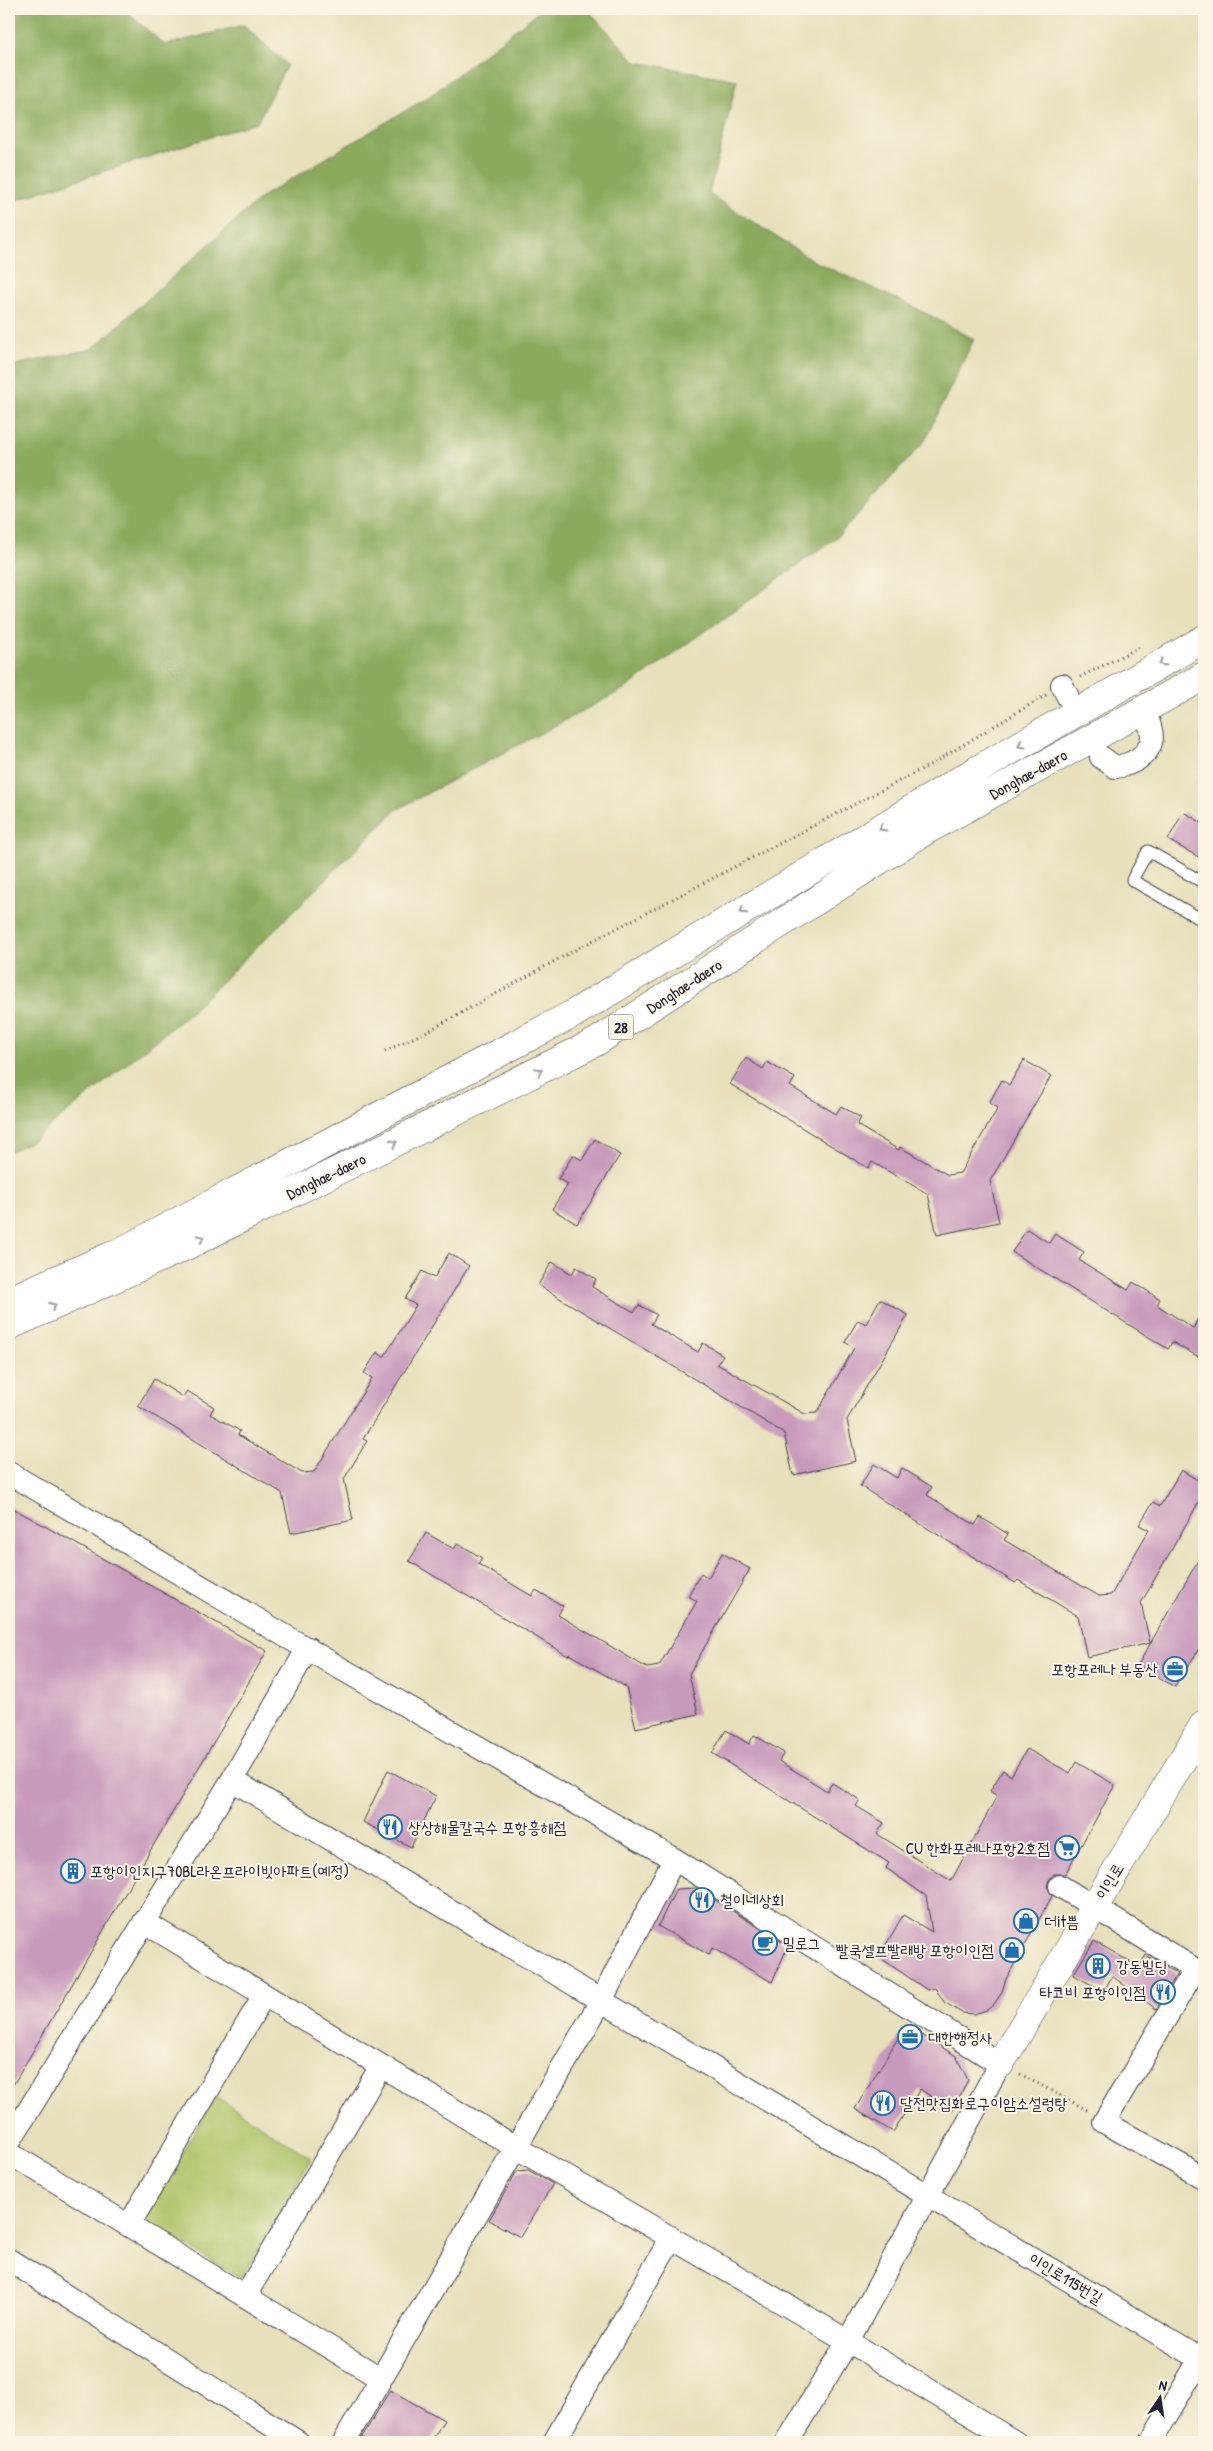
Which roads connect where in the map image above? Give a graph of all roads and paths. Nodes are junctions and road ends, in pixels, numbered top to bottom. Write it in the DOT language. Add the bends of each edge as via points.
graph roads {
  1 [pos="1204,639"];
  2 [pos="1151,642"];
  3 [pos="1204,676"];
  4 [pos="1145,710"];
  5 [pos="1101,757"];
  6 [pos="1204,883"];
  7 [pos="1204,921"];
  8 [pos="385,1051"];
  9 [pos="9,1300"];
  10 [pos="9,1326"];
  11 [pos="9,1473"];
  12 [pos="308,1648"];
  13 [pos="1204,1724"];
  14 [pos="232,1780"];
  15 [pos="674,1859"];
  16 [pos="1060,1886"];
  17 [pos="1093,1906"];
  18 [pos="144,1922"];
  19 [pos="1200,1972"];
  20 [pos="264,1995"];
  21 [pos="601,2001"];
  22 [pos="381,2066"];
  23 [pos="1010,2069"];
  24 [pos="1105,2120"];
  25 [pos="9,2142"];
  26 [pos="515,2147"];
  27 [pos="9,2153"];
  28 [pos="1204,2178"];
  29 [pos="928,2196"];
  30 [pos="129,2225"];
  31 [pos="671,2238"];
  32 [pos="9,2260"];
  33 [pos="245,2296"];
  34 [pos="848,2341"];
  35 [pos="1203,2357"];
  36 [pos="380,2378"];
  37 [pos="298,2442"];
  38 [pos="344,2442"];
  39 [pos="554,2442"];
  40 [pos="787,2442"];
  41 [pos="1015,2442"];
  42 [pos="1150,2442"];
  1 -- 9 [label="main road, one-way" via="965,777 573,1014 120,1252"];
  2 -- 8 [label="path" via="928,766"];
  3 -- 4 [label="main road, Donghae-daero / 28"];
  4 -- 5 [label="street" via="1152,736 1147,752 1130,765 1115,767"];
  10 -- 4 [label="main road, Donghae-daero / 28, one-way" via="184,1246 596,1042 925,831"];
  6 -- 7 [label="lane" via="1148,851 1132,880"];
  11 -- 12 [label="street"];
  12 -- 14 [label="street"];
  12 -- 15 [label="street"];
  13 -- 17 [label="main road, 이인로"];
  14 -- 18 [label="street"];
  14 -- 21 [label="street, 이인로115번길"];
  15 -- 21 [label="street"];
  15 -- 23 [label="street"];
  16 -- 17 [label="street"];
  17 -- 19 [label="street"];
  17 -- 23 [label="main road, 이인로"];
  18 -- 20 [label="street"];
  18 -- 25 [label="street"];
  19 -- 24 [label="street"];
  20 -- 22 [label="street"];
  20 -- 30 [label="street"];
  21 -- 26 [label="street"];
  21 -- 29 [label="street, 이인로115번길"];
  22 -- 26 [label="street"];
  22 -- 33 [label="street"];
  23 -- 24 [label="path"];
  23 -- 29 [label="street"];
  24 -- 28 [label="street"];
  26 -- 31 [label="street"];
  26 -- 36 [label="street"];
  27 -- 30 [label="street"];
  29 -- 34 [label="street"];
  29 -- 35 [label="street, 이인로115번길"];
  30 -- 33 [label="street"];
  31 -- 34 [label="street"];
  31 -- 39 [label="street"];
  32 -- 37 [label="street"];
  33 -- 36 [label="street"];
  34 -- 40 [label="street"];
  34 -- 41 [label="street"];
  35 -- 42 [label="street"];
  36 -- 38 [label="street"];
}
